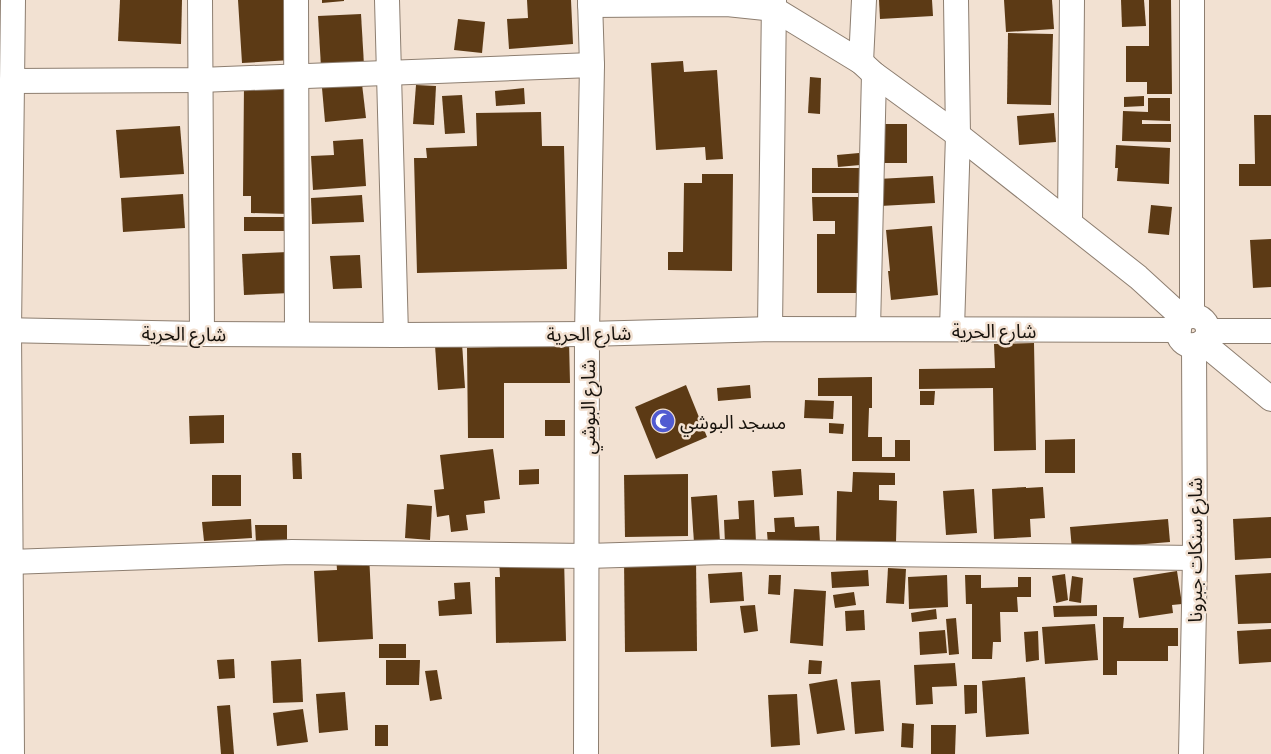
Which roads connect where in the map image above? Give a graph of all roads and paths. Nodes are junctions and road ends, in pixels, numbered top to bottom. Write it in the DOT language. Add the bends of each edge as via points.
graph roads {
  1 [pos="13,0"];
  2 [pos="200,0"];
  3 [pos="296,0"];
  4 [pos="387,0"];
  5 [pos="864,0"];
  6 [pos="956,0"];
  7 [pos="1072,0"];
  8 [pos="1192,0"];
  9 [pos="590,2"];
  10 [pos="774,4"];
  11 [pos="592,65"];
  12 [pos="868,68"];
  13 [pos="389,73"];
  14 [pos="296,75"];
  15 [pos="12,80"];
  16 [pos="200,80"];
  17 [pos="958,134"];
  18 [pos="1070,222"];
  19 [pos="770,329"];
  20 [pos="868,329"];
  21 [pos="952,329"];
  22 [pos="4,330"];
  23 [pos="1193,330"];
  24 [pos="1271,331"];
  25 [pos="202,334"];
  26 [pos="297,334"];
  27 [pos="587,334"];
  28 [pos="396,335"];
  29 [pos="1271,399"];
  30 [pos="586,556"];
  31 [pos="1195,558"];
  32 [pos="10,562"];
  33 [pos="12,754"];
  34 [pos="586,754"];
  35 [pos="1192,754"];
  1 -- 15 [label="street"];
  2 -- 16 [label="street"];
  3 -- 14 [label="street"];
  4 -- 13 [label="street"];
  5 -- 12 [label="street"];
  6 -- 17 [label="street"];
  7 -- 18 [label="street"];
  8 -- 23 [label="street, شارع سنكات جبرونا"];
  9 -- 10 [label="street"];
  9 -- 11 [label="street, شارع البوشي"];
  10 -- 12 [label="street"];
  10 -- 19 [label="street"];
  11 -- 13 [label="street"];
  11 -- 27 [label="street, شارع البوشي"];
  12 -- 17 [label="street"];
  12 -- 20 [label="street"];
  13 -- 14 [label="street"];
  13 -- 28 [label="street"];
  14 -- 16 [label="street"];
  14 -- 26 [label="street"];
  15 -- 16 [label="street"];
  15 -- 22 [label="street"];
  16 -- 25 [label="street"];
  17 -- 18 [label="street"];
  17 -- 21 [label="street"];
  18 -- 23 [label="street" via="1138,277"];
  19 -- 20 [label="street, شارع الحرية"];
  19 -- 27 [label="street, شارع الحرية"];
  20 -- 21 [label="street, شارع الحرية"];
  21 -- 23 [label="street, شارع الحرية"];
  22 -- 25 [label="street, شارع الحرية"];
  22 -- 32 [label="street"];
  23 -- 24 [label="street, شارع الحرية"];
  23 -- 29 [label="street"];
  23 -- 31 [label="street, شارع سنكات جبرونا"];
  25 -- 26 [label="street, شارع الحرية"];
  26 -- 28 [label="street, شارع الحرية"];
  27 -- 28 [label="street, شارع الحرية"];
  27 -- 30 [label="street, شارع البوشي"];
  30 -- 31 [label="street" via="720,552"];
  30 -- 32 [label="street" via="292,552"];
  30 -- 34 [label="street, شارع البوشي"];
  31 -- 35 [label="street, شارع سنكات جبرونا"];
  32 -- 33 [label="street"];
}
